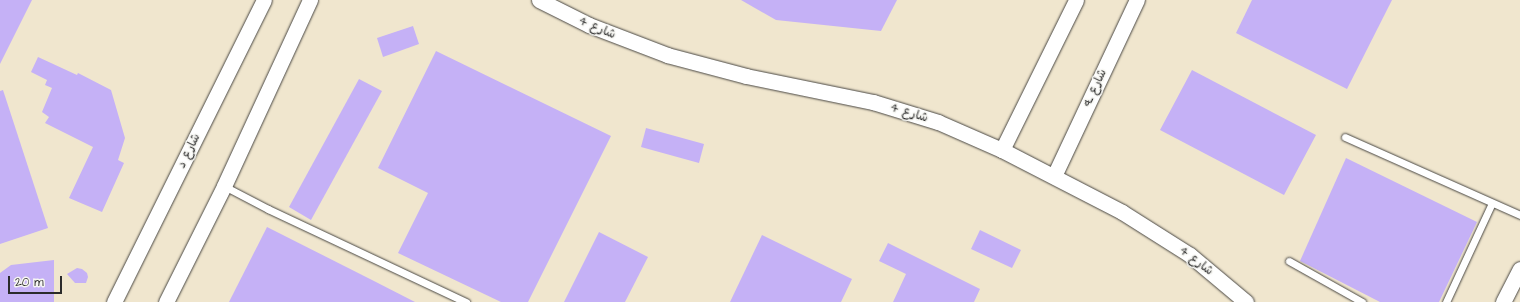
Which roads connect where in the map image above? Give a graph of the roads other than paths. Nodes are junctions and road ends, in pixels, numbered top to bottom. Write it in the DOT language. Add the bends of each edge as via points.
graph roads {
  1 [pos="264,0"];
  2 [pos="310,0"];
  3 [pos="538,0"];
  4 [pos="1076,0"];
  5 [pos="1137,0"];
  6 [pos="1346,137"];
  7 [pos="1002,150"];
  8 [pos="1054,176"];
  9 [pos="224,186"];
  10 [pos="1492,203"];
  11 [pos="1520,215"];
  12 [pos="1290,261"];
  13 [pos="1520,269"];
  14 [pos="114,302"];
  15 [pos="166,302"];
  16 [pos="466,302"];
  17 [pos="1246,302"];
  18 [pos="1362,302"];
  19 [pos="1446,302"];
  20 [pos="1503,302"];
  1 -- 14 [label="street, شارع د"];
  2 -- 9 [label="street"];
  3 -- 7 [label="street, شارع 4" via="589,25 667,55 746,76 873,102 938,122"];
  4 -- 7 [label="street"];
  5 -- 8 [label="street, شارع ـه"];
  6 -- 10 [label="lane"];
  7 -- 8 [label="street, شارع 4"];
  8 -- 17 [label="street, شارع 4" via="1122,212 1190,255"];
  9 -- 15 [label="street"];
  9 -- 16 [label="lane"];
  10 -- 11 [label="lane"];
  10 -- 19 [label="lane"];
  12 -- 18 [label="lane"];
  13 -- 20 [label="street"];
}
